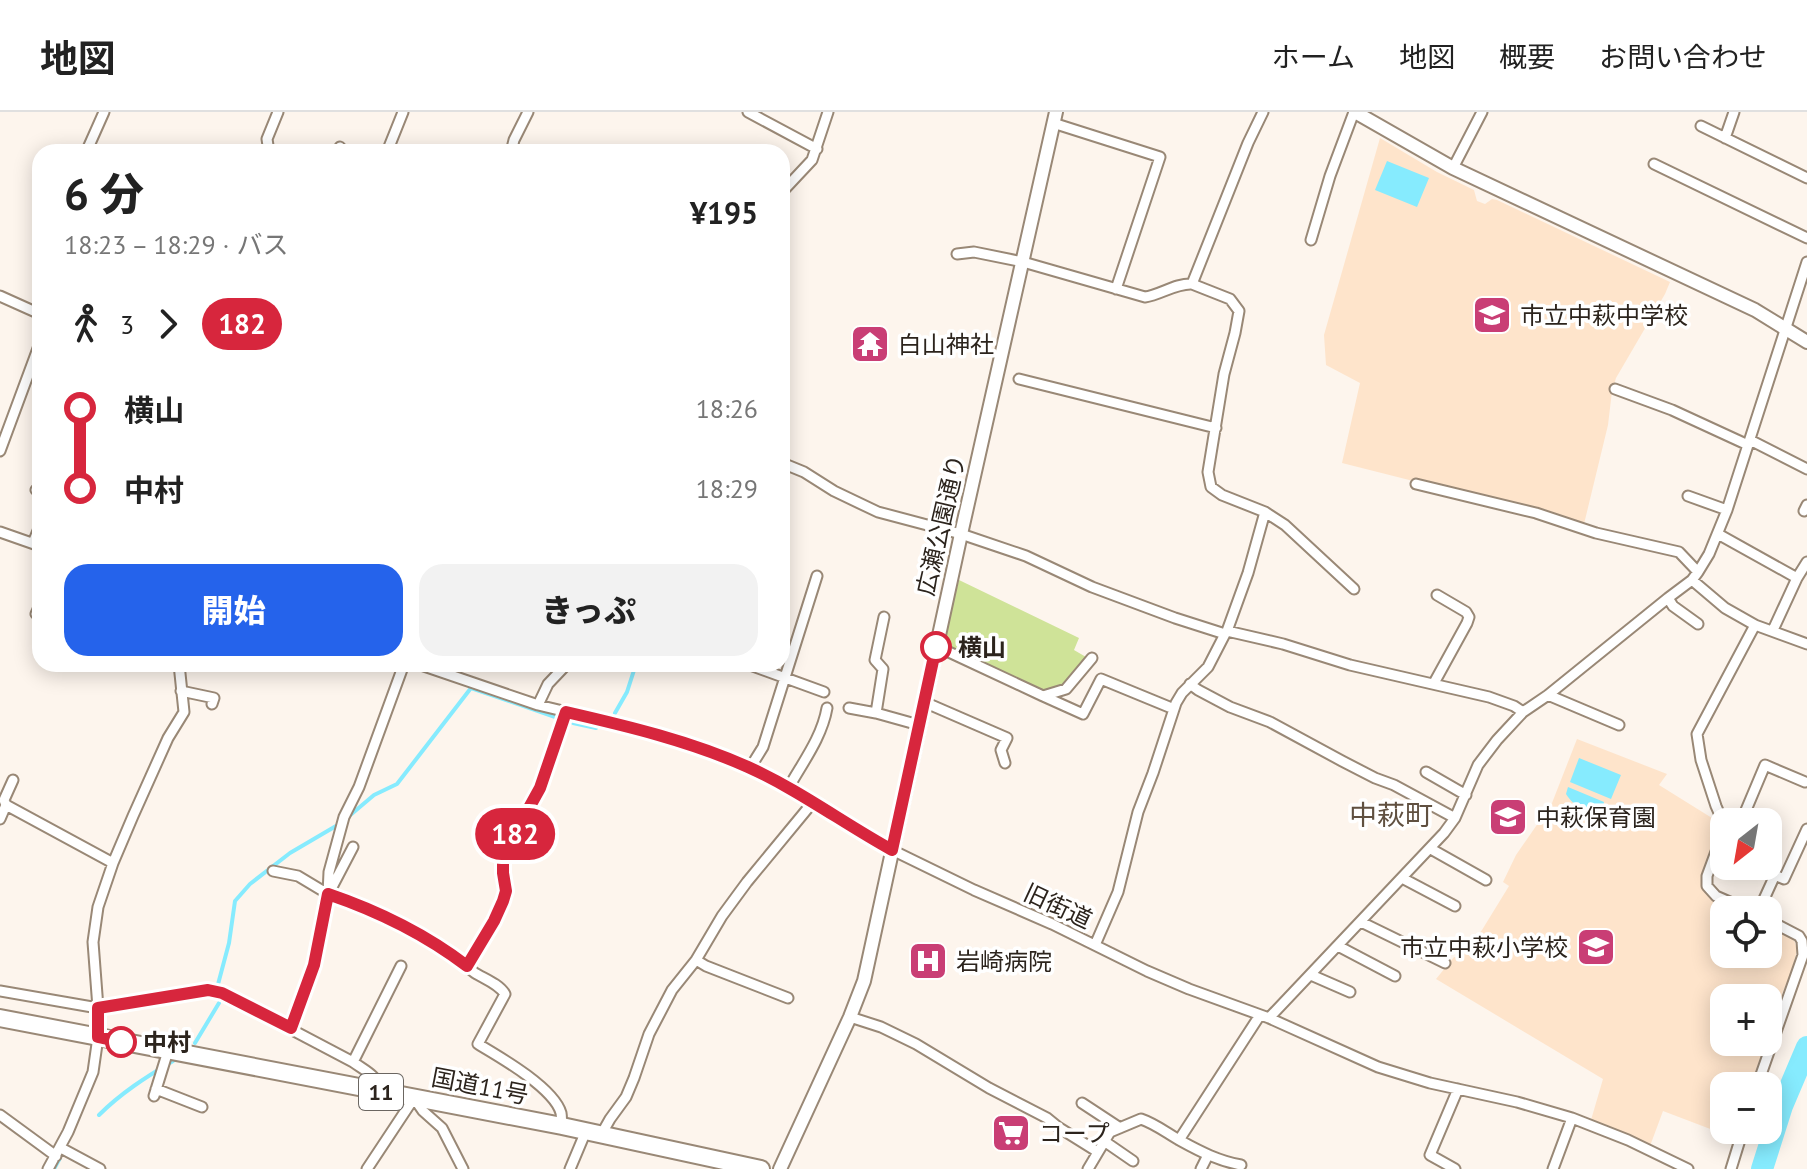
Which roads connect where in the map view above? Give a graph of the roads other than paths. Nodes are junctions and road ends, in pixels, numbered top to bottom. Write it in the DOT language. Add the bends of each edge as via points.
graph roads {
  1 [pos="104,112"];
  2 [pos="278,112"];
  3 [pos="528,112"];
  4 [pos="748,112"];
  5 [pos="828,112"];
  6 [pos="1263,112"];
  7 [pos="1354,112"];
  8 [pos="1482,112"];
  9 [pos="1734,112"];
  10 [pos="401,115"];
  11 [pos="1054,118"];
  12 [pos="412,123"];
  13 [pos="1701,126"];
  14 [pos="1725,138"];
  15 [pos="89,144"];
  16 [pos="268,144"];
  17 [pos="390,144"];
  18 [pos="513,144"];
  19 [pos="817,149"];
  20 [pos="1654,164"];
  21 [pos="1453,168"];
  22 [pos="1807,178"];
  23 [pos="790,183"];
  24 [pos="1807,238"];
  25 [pos="1311,240"];
  26 [pos="957,254"];
  27 [pos="1023,262"];
  28 [pos="1807,262"];
  29 [pos="1192,284"];
  30 [pos="1116,289"];
  31 [pos="1802,295"];
  32 [pos="0,296"];
  33 [pos="32,310"];
  34 [pos="1786,328"];
  35 [pos="1807,342"];
  36 [pos="32,365"];
  37 [pos="1019,379"];
  38 [pos="1615,389"];
  39 [pos="1216,428"];
  40 [pos="1749,442"];
  41 [pos="0,451"];
  42 [pos="790,466"];
  43 [pos="1807,469"];
  44 [pos="1416,484"];
  45 [pos="1688,496"];
  46 [pos="1727,510"];
  47 [pos="1265,512"];
  48 [pos="0,532"];
  49 [pos="961,534"];
  50 [pos="1718,534"];
  51 [pos="32,542"];
  52 [pos="1807,562"];
  53 [pos="817,576"];
  54 [pos="1695,576"];
  55 [pos="1797,578"];
  56 [pos="1354,589"];
  57 [pos="1437,595"];
  58 [pos="1668,598"];
  59 [pos="884,617"];
  60 [pos="1698,624"];
  61 [pos="1755,625"];
  62 [pos="1773,630"];
  63 [pos="1226,633"];
  64 [pos="1807,644"];
  65 [pos="936,646"];
  66 [pos="1092,658"];
  67 [pos="790,663"];
  68 [pos="180,672"];
  69 [pos="401,672"];
  70 [pos="442,672"];
  71 [pos="559,672"];
  72 [pos="767,672"];
  73 [pos="787,672"];
  74 [pos="785,679"];
  75 [pos="1434,683"];
  76 [pos="1190,684"];
  77 [pos="181,691"];
  78 [pos="824,692"];
  79 [pos="1548,695"];
  80 [pos="1043,696"];
  81 [pos="924,702"];
  82 [pos="212,704"];
  83 [pos="538,705"];
  84 [pos="827,708"];
  85 [pos="849,708"];
  86 [pos="1174,709"];
  87 [pos="566,712"];
  88 [pos="1523,712"];
  89 [pos="876,713"];
  90 [pos="919,725"];
  91 [pos="1619,725"];
  92 [pos="1005,763"];
  93 [pos="750,768"];
  94 [pos="1426,772"];
  95 [pos="13,780"];
  96 [pos="1805,782"];
  97 [pos="789,787"];
  98 [pos="1466,795"];
  99 [pos="813,802"];
  100 [pos="6,805"];
  101 [pos="1717,808"];
  102 [pos="1747,808"];
  103 [pos="1455,818"];
  104 [pos="0,819"];
  105 [pos="1807,829"];
  106 [pos="353,847"];
  107 [pos="1431,849"];
  108 [pos="892,850"];
  109 [pos="113,863"];
  110 [pos="1710,868"];
  111 [pos="273,871"];
  112 [pos="1402,878"];
  113 [pos="1486,880"];
  114 [pos="328,894"];
  115 [pos="1716,896"];
  116 [pos="1765,896"];
  117 [pos="1455,906"];
  118 [pos="1361,922"];
  119 [pos="1782,927"];
  120 [pos="1095,945"];
  121 [pos="1338,946"];
  122 [pos="696,960"];
  123 [pos="1445,963"];
  124 [pos="401,966"];
  125 [pos="467,966"];
  126 [pos="1311,975"];
  127 [pos="1395,976"];
  128 [pos="0,991"];
  129 [pos="1350,992"];
  130 [pos="788,998"];
  131 [pos="98,1008"];
  132 [pos="1264,1016"];
  133 [pos="850,1017"];
  134 [pos="0,1018"];
  135 [pos="291,1028"];
  136 [pos="98,1037"];
  137 [pos="165,1061"];
  138 [pos="353,1062"];
  139 [pos="1762,1072"];
  140 [pos="1458,1089"];
  141 [pos="381,1092"];
  142 [pos="414,1098"];
  143 [pos="1082,1103"];
  144 [pos="202,1107"];
  145 [pos="0,1115"];
  146 [pos="1572,1118"];
  147 [pos="562,1126"];
  148 [pos="1120,1128"];
  149 [pos="594,1133"];
  150 [pos="1179,1140"];
  151 [pos="1104,1141"];
  152 [pos="1739,1144"];
  153 [pos="58,1152"];
  154 [pos="1098,1152"];
  155 [pos="1208,1155"];
  156 [pos="1133,1161"];
  157 [pos="1241,1165"];
  158 [pos="48,1169"];
  159 [pos="100,1169"];
  160 [pos="367,1169"];
  161 [pos="463,1169"];
  162 [pos="570,1169"];
  163 [pos="761,1169"];
  164 [pos="780,1169"];
  165 [pos="1088,1169"];
  166 [pos="1201,1169"];
  167 [pos="1455,1169"];
  168 [pos="1553,1169"];
  169 [pos="1688,1169"];
  170 [pos="1731,1169"];
  1 -- 15 [label="street"];
  2 -- 16 [label="street"];
  3 -- 18 [label="street"];
  4 -- 19 [label="street"];
  5 -- 19 [label="street"];
  6 -- 29 [label="street"];
  7 -- 21 [label="street"];
  7 -- 25 [label="street"];
  8 -- 21 [label="street"];
  9 -- 14 [label="street"];
  10 -- 12 [label="street"];
  10 -- 17 [label="street"];
  11 -- 27 [label="street, 広瀬公園通り"];
  11 -- 30 [label="street" via="1160,157"];
  13 -- 14 [label="street"];
  14 -- 22 [label="street"];
  19 -- 23 [label="street"];
  20 -- 24 [label="street"];
  21 -- 34 [label="street"];
  26 -- 27 [label="street" via="974,252"];
  27 -- 30 [label="street"];
  27 -- 49 [label="street, 広瀬公園通り"];
  28 -- 31 [label="street"];
  29 -- 30 [label="street" via="1145,297"];
  29 -- 39 [label="street" via="1230,299 1239,311"];
  31 -- 34 [label="street"];
  32 -- 33 [label="street"];
  34 -- 35 [label="street"];
  34 -- 40 [label="street"];
  36 -- 41 [label="street"];
  37 -- 39 [label="street"];
  38 -- 40 [label="street"];
  39 -- 47 [label="street" via="1208,472 1211,487"];
  40 -- 43 [label="street"];
  40 -- 46 [label="street"];
  42 -- 49 [label="street" via="878,512"];
  44 -- 54 [label="street" via="1679,552"];
  45 -- 46 [label="street"];
  46 -- 50 [label="street"];
  47 -- 56 [label="street"];
  47 -- 63 [label="street"];
  48 -- 51 [label="street"];
  49 -- 63 [label="street"];
  49 -- 65 [label="street, 広瀬公園通り"];
  50 -- 54 [label="street"];
  50 -- 55 [label="street"];
  52 -- 55 [label="street"];
  53 -- 67 [label="street"];
  54 -- 58 [label="street"];
  54 -- 61 [label="street" via="1725,608"];
  55 -- 62 [label="street"];
  57 -- 75 [label="street" via="1469,617"];
  58 -- 60 [label="street"];
  58 -- 79 [label="street"];
  59 -- 89 [label="street" via="875,660 883,669"];
  61 -- 62 [label="street"];
  61 -- 101 [label="street" via="1697,734"];
  62 -- 64 [label="street"];
  63 -- 75 [label="street"];
  63 -- 76 [label="street" via="1208,667"];
  65 -- 80 [label="street"];
  65 -- 81 [label="street, 広瀬公園通り"];
  66 -- 80 [label="street" via="1066,689"];
  68 -- 77 [label="street"];
  69 -- 114 [label="street" via="344,817"];
  70 -- 83 [label="street, 旧街道"];
  71 -- 83 [label="street"];
  72 -- 74 [label="street"];
  73 -- 74 [label="street"];
  74 -- 78 [label="street"];
  74 -- 93 [label="street" via="763,747"];
  75 -- 88 [label="street"];
  76 -- 86 [label="street"];
  76 -- 103 [label="street"];
  77 -- 82 [label="street" via="214,698"];
  77 -- 109 [label="street" via="184,712"];
  79 -- 88 [label="street"];
  79 -- 91 [label="street"];
  80 -- 86 [label="street" via="1083,714 1101,679"];
  81 -- 90 [label="street, 広瀬公園通り"];
  81 -- 92 [label="street" via="1007,738 1001,750"];
  83 -- 87 [label="street, 旧街道"];
  84 -- 97 [label="street"];
  85 -- 89 [label="street"];
  86 -- 120 [label="street" via="1138,812 1118,892"];
  87 -- 93 [label="street, 旧街道" via="715,752"];
  87 -- 125 [label="street" via="540,788 503,859 503,901"];
  88 -- 98 [label="street" via="1478,765"];
  89 -- 90 [label="street"];
  90 -- 108 [label="street, 広瀬公園通り"];
  93 -- 97 [label="street, 旧街道"];
  94 -- 98 [label="street"];
  95 -- 100 [label="street"];
  96 -- 102 [label="street" via="1765,765"];
  97 -- 99 [label="street, 旧街道"];
  98 -- 103 [label="street"];
  99 -- 108 [label="street, 旧街道"];
  99 -- 122 [label="street" via="747,882"];
  100 -- 104 [label="street"];
  100 -- 109 [label="street"];
  103 -- 107 [label="street"];
  105 -- 116 [label="street" via="1784,879 1775,875"];
  106 -- 114 [label="street"];
  107 -- 112 [label="street"];
  107 -- 113 [label="street"];
  108 -- 120 [label="street, 旧街道"];
  108 -- 133 [label="street, 広瀬公園通り" via="864,981"];
  109 -- 131 [label="street" via="93,942"];
  110 -- 115 [label="street" via="1707,886"];
  111 -- 114 [label="street" via="298,876"];
  112 -- 117 [label="street"];
  112 -- 118 [label="street"];
  114 -- 125 [label="street" via="392,920"];
  114 -- 135 [label="street" via="314,965"];
  118 -- 121 [label="street"];
  118 -- 123 [label="street"];
  119 -- 139 [label="street" via="1799,936 1804,949"];
  120 -- 132 [label="street, 旧街道"];
  121 -- 126 [label="street"];
  121 -- 127 [label="street"];
  122 -- 130 [label="street"];
  122 -- 149 [label="street" via="659,1013 626,1097"];
  124 -- 138 [label="street"];
  125 -- 147 [label="street" via="505,994 478,1044 551,1097 561,1112"];
  126 -- 129 [label="street"];
  126 -- 132 [label="street"];
  128 -- 131 [label="street"];
  131 -- 135 [label="street" via="208,990"];
  131 -- 136 [label="street"];
  132 -- 140 [label="street, 旧街道" via="1378,1067"];
  132 -- 150 [label="street"];
  133 -- 154 [label="street" via="916,1044"];
  133 -- 164 [label="street, 広瀬公園通り"];
  134 -- 136 [label="highway, 国道11号 / 11"];
  135 -- 138 [label="street"];
  136 -- 137 [label="highway, 国道11号 / 11"];
  136 -- 153 [label="street" via="93,1072"];
  137 -- 141 [label="highway, 国道11号 / 11"];
  137 -- 144 [label="street" via="155,1093"];
  138 -- 141 [label="street" via="373,1076"];
  140 -- 146 [label="street, 旧街道"];
  140 -- 167 [label="street" via="1430,1155"];
  141 -- 142 [label="highway, 国道11号 / 11"];
  142 -- 147 [label="highway, 国道11号 / 11"];
  142 -- 160 [label="street"];
  142 -- 161 [label="street" via="442,1128"];
  143 -- 148 [label="street"];
  145 -- 153 [label="street"];
  146 -- 168 [label="street"];
  146 -- 169 [label="street, 旧街道"];
  147 -- 149 [label="highway, 国道11号 / 11"];
  148 -- 150 [label="street" via="1141,1119"];
  148 -- 151 [label="street"];
  149 -- 162 [label="street"];
  149 -- 163 [label="highway, 国道11号 / 11"];
  150 -- 155 [label="street"];
  151 -- 154 [label="street"];
  151 -- 156 [label="street"];
  152 -- 170 [label="street"];
  153 -- 158 [label="street"];
  153 -- 159 [label="street"];
  154 -- 165 [label="street"];
  155 -- 157 [label="street"];
  155 -- 166 [label="street"];
}
